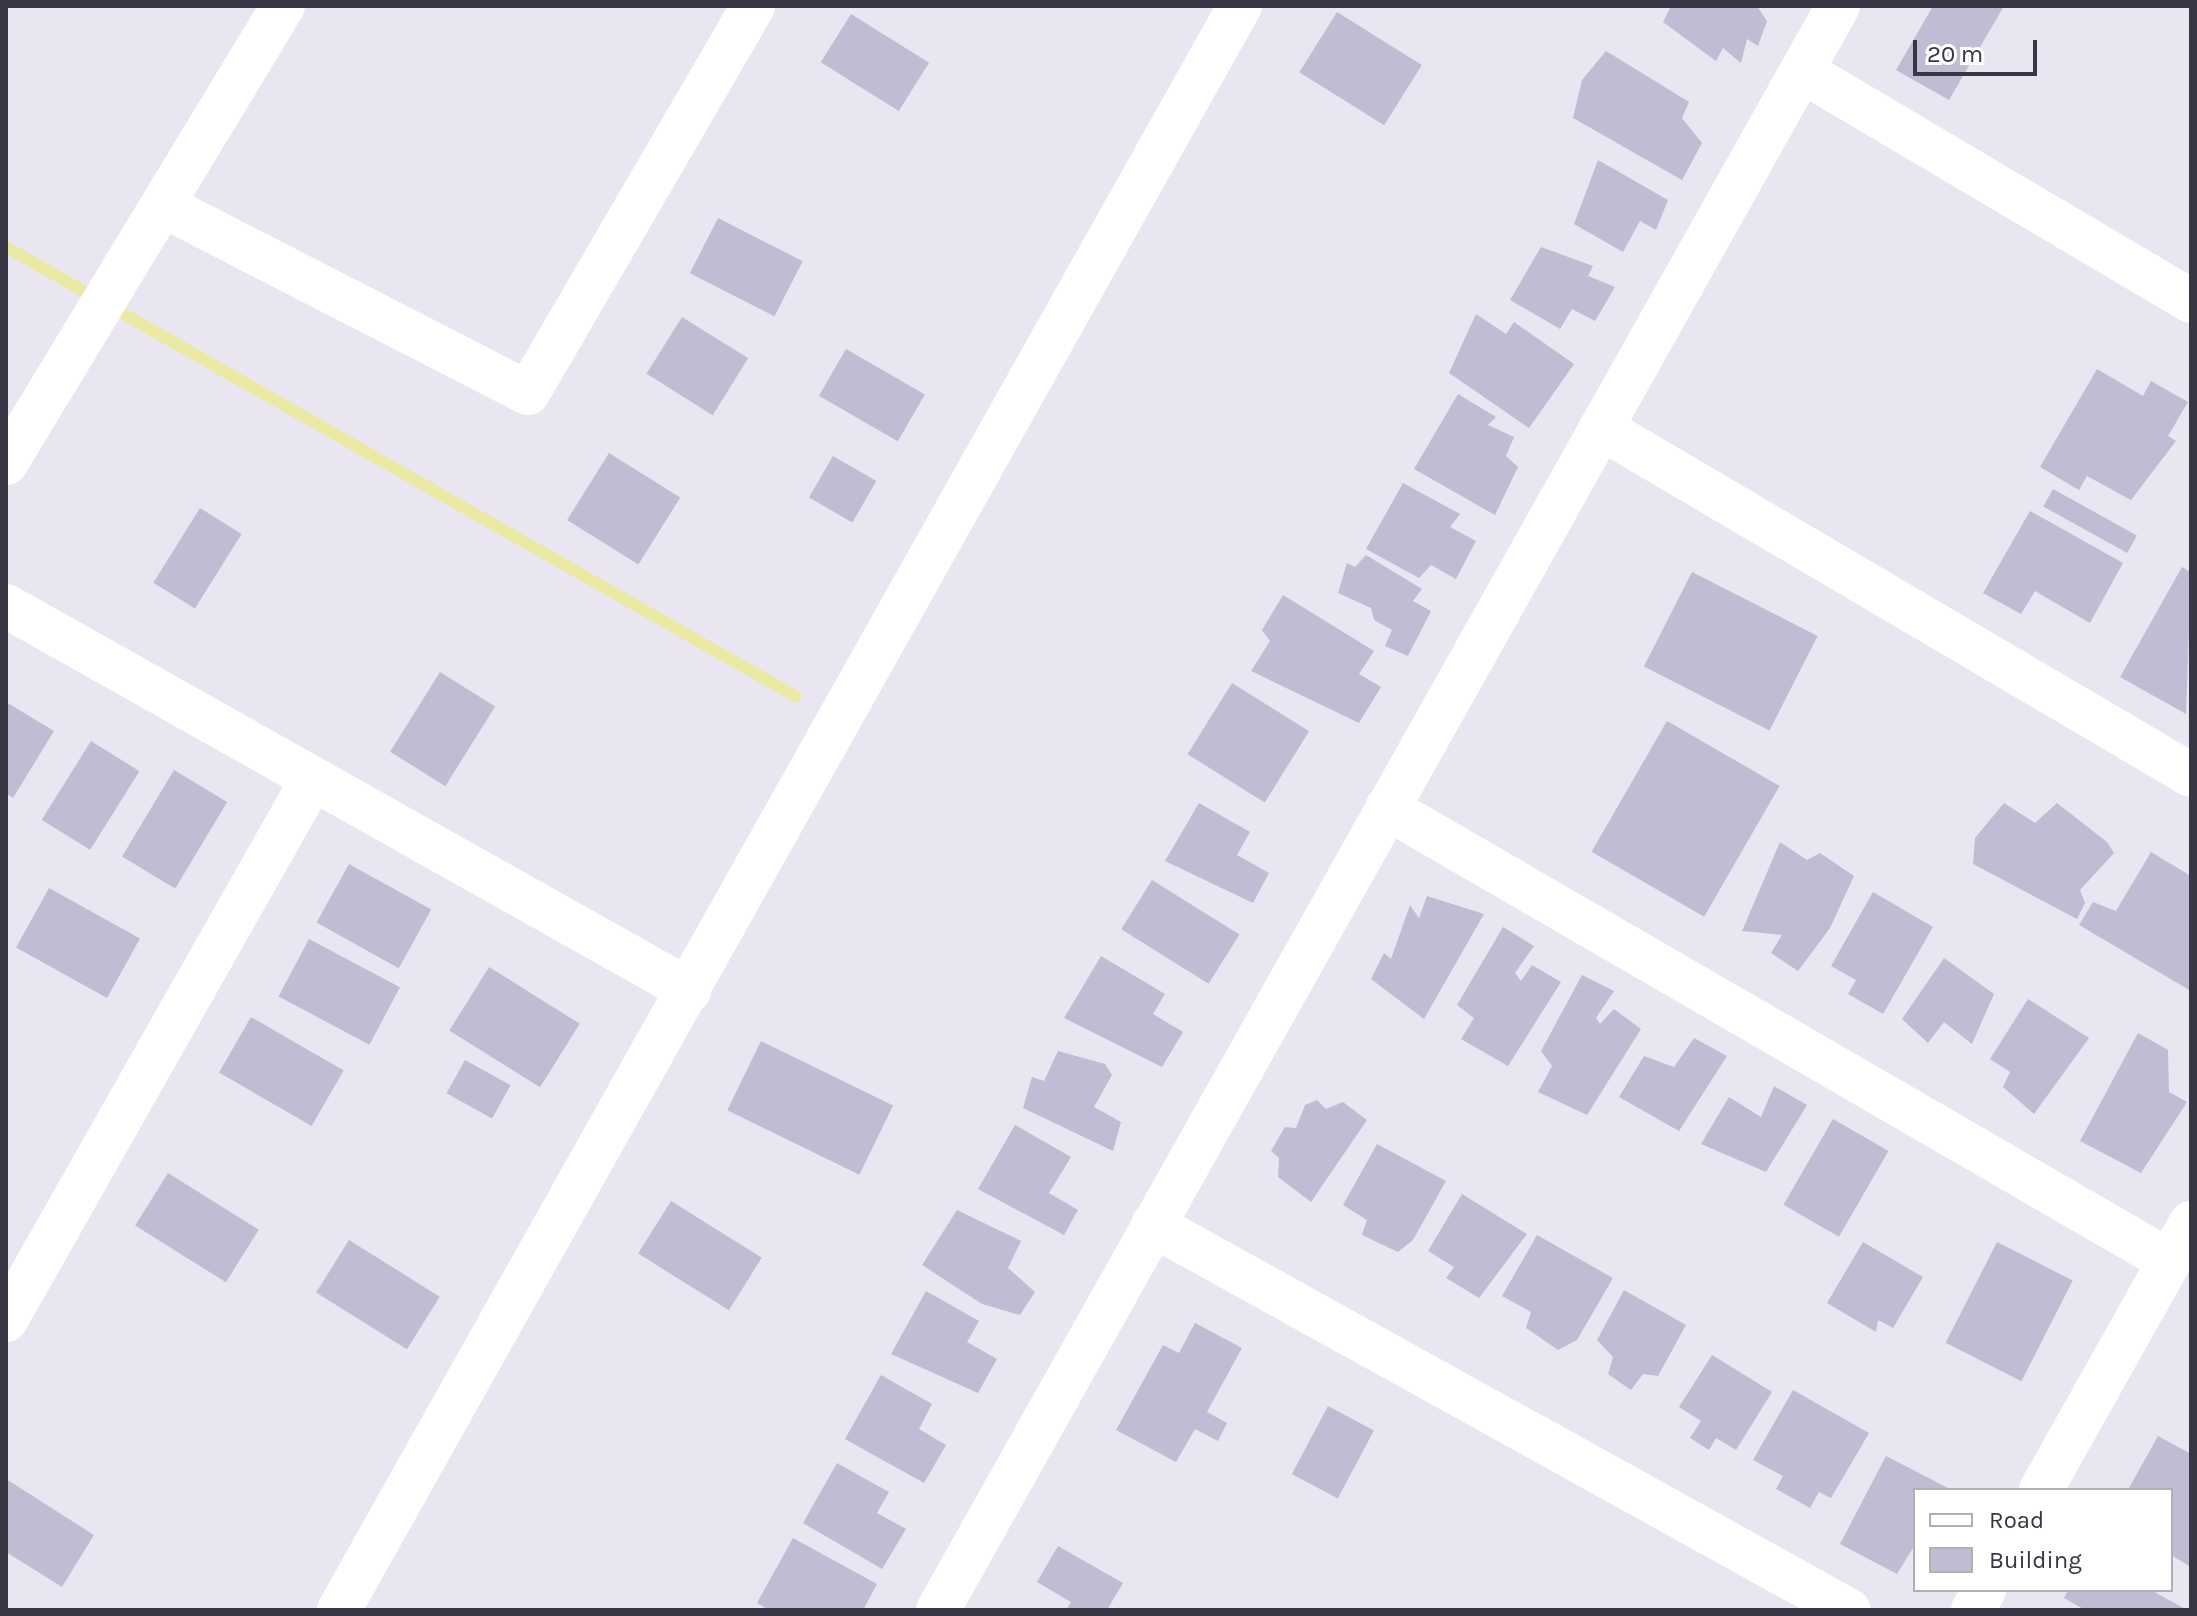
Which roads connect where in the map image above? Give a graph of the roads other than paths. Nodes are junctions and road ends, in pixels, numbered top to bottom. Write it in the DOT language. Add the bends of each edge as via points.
graph roads {
  1 [pos="283,6"];
  2 [pos="753,6"];
  3 [pos="1240,6"];
  4 [pos="1838,6"];
  5 [pos="1802,71"];
  6 [pos="164,206"];
  7 [pos="2191,301"];
  8 [pos="1601,428"];
  9 [pos="6,463"];
  10 [pos="6,606"];
  11 [pos="2191,775"];
  12 [pos="312,780"];
  13 [pos="1387,808"];
  14 [pos="689,990"];
  15 [pos="2191,1223"];
  16 [pos="1153,1225"];
  17 [pos="2169,1261"];
  18 [pos="6,1320"];
  19 [pos="2042,1488"];
  20 [pos="1983,1592"];
  21 [pos="339,1610"];
  22 [pos="938,1610"];
  23 [pos="1848,1610"];
  24 [pos="1973,1610"];
  1 -- 6 [label="street"];
  2 -- 6 [label="street" via="528,393"];
  3 -- 14 [label="street"];
  4 -- 5 [label="street"];
  5 -- 7 [label="street"];
  5 -- 8 [label="street"];
  6 -- 9 [label="street"];
  8 -- 11 [label="street"];
  8 -- 13 [label="street"];
  10 -- 12 [label="street"];
  12 -- 14 [label="street"];
  12 -- 18 [label="street"];
  13 -- 16 [label="street"];
  13 -- 17 [label="street"];
  14 -- 21 [label="street"];
  15 -- 17 [label="street"];
  16 -- 22 [label="street"];
  16 -- 23 [label="street"];
  17 -- 19 [label="street"];
  20 -- 24 [label="street"];
}
